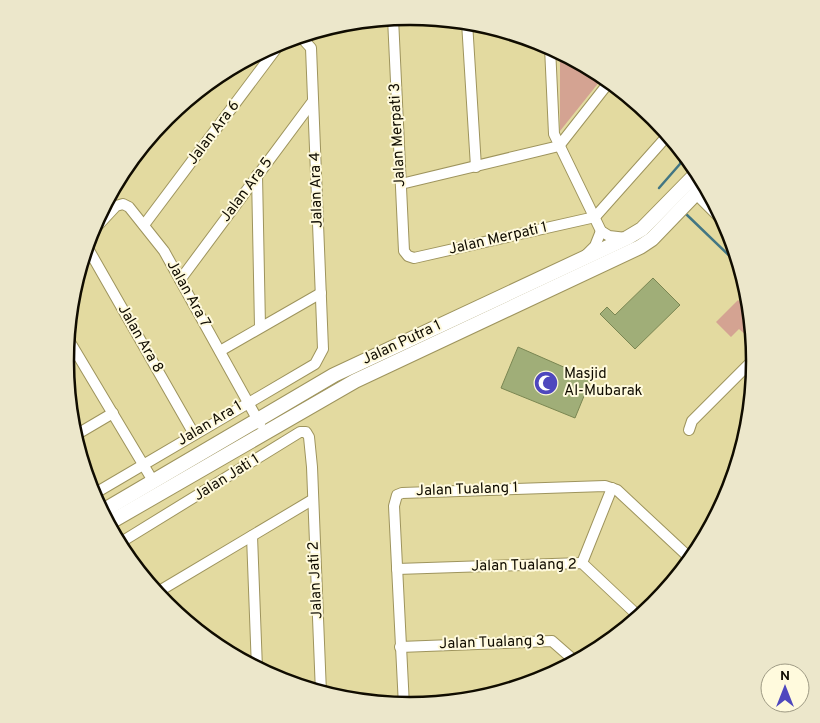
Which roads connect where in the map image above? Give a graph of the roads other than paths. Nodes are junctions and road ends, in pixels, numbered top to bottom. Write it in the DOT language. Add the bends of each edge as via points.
graph roads {
  1 [pos="393,26"];
  2 [pos="467,30"];
  3 [pos="306,42"];
  4 [pos="271,55"];
  5 [pos="550,56"];
  6 [pos="605,88"];
  7 [pos="313,101"];
  8 [pos="663,140"];
  9 [pos="559,146"];
  10 [pos="476,167"];
  11 [pos="258,175"];
  12 [pos="692,178"];
  13 [pos="401,184"];
  14 [pos="699,190"];
  15 [pos="594,217"];
  16 [pos="105,219"];
  17 [pos="144,225"];
  18 [pos="601,231"];
  19 [pos="627,238"];
  20 [pos="404,251"];
  21 [pos="91,253"];
  22 [pos="583,258"];
  23 [pos="180,280"];
  24 [pos="321,293"];
  25 [pos="260,327"];
  26 [pos="74,349"];
  27 [pos="323,350"];
  28 [pos="220,351"];
  29 [pos="746,367"];
  30 [pos="249,401"];
  31 [pos="113,413"];
  32 [pos="262,426"];
  33 [pos="688,430"];
  34 [pos="81,432"];
  35 [pos="194,434"];
  36 [pos="143,464"];
  37 [pos="312,467"];
  38 [pos="153,481"];
  39 [pos="612,488"];
  40 [pos="99,491"];
  41 [pos="312,500"];
  42 [pos="107,508"];
  43 [pos="113,520"];
  44 [pos="252,536"];
  45 [pos="125,540"];
  46 [pos="686,554"];
  47 [pos="582,563"];
  48 [pos="397,570"];
  49 [pos="163,589"];
  50 [pos="633,611"];
  51 [pos="400,647"];
  52 [pos="570,657"];
  53 [pos="257,661"];
  54 [pos="318,685"];
  55 [pos="403,698"];
  1 -- 13 [label="street, Jalan Merpati 3"];
  2 -- 10 [label="street"];
  3 -- 7 [label="street, Jalan Ara 4" via="311,46"];
  4 -- 17 [label="street, Jalan Ara 6"];
  5 -- 9 [label="street" via="554,134"];
  6 -- 9 [label="street"];
  7 -- 11 [label="street, Jalan Ara 5"];
  7 -- 24 [label="street, Jalan Ara 4"];
  8 -- 15 [label="street"];
  9 -- 10 [label="street"];
  9 -- 15 [label="street"];
  10 -- 13 [label="street"];
  11 -- 23 [label="street, Jalan Ara 5"];
  11 -- 25 [label="street"];
  12 -- 19 [label="main road, Jalan Putra 1" via="642,229"];
  13 -- 20 [label="street, Jalan Merpati 3"];
  14 -- 32 [label="main road, Jalan Putra 1" via="652,239 640,247"];
  15 -- 18 [label="street"];
  15 -- 20 [label="street, Jalan Merpati 1" via="414,258"];
  16 -- 17 [label="street, Jalan Ara 7" via="120,204 127,205"];
  17 -- 23 [label="street, Jalan Ara 7"];
  18 -- 19 [label="street" via="609,236"];
  18 -- 22 [label="street" via="595,246"];
  19 -- 22 [label="main road, Jalan Putra 1"];
  21 -- 35 [label="street, Jalan Ara 8"];
  22 -- 32 [label="main road, Jalan Putra 1" via="334,375"];
  23 -- 28 [label="street, Jalan Ara 7"];
  24 -- 25 [label="street"];
  24 -- 27 [label="street, Jalan Ara 4"];
  25 -- 28 [label="street"];
  26 -- 31 [label="street"];
  27 -- 30 [label="street, Jalan Ara 1" via="315,364"];
  28 -- 30 [label="street, Jalan Ara 7"];
  29 -- 33 [label="street" via="692,421"];
  30 -- 32 [label="street, Jalan Ara 7"];
  30 -- 35 [label="street, Jalan Ara 1"];
  31 -- 34 [label="street"];
  31 -- 36 [label="street"];
  32 -- 38 [label="main road, Jalan Putra 1"];
  32 -- 43 [label="main road, Jalan Putra 1"];
  35 -- 36 [label="street, Jalan Ara 1"];
  36 -- 38 [label="street"];
  36 -- 40 [label="street, Jalan Ara 1"];
  37 -- 41 [label="street, Jalan Jati 2"];
  37 -- 45 [label="street, Jalan Jati 1" via="309,437 306,432 300,432"];
  38 -- 42 [label="main road, Jalan Putra 1"];
  39 -- 46 [label="street"];
  39 -- 47 [label="street"];
  39 -- 48 [label="street, Jalan Tualang 1" via="402,493 397,495 394,506"];
  41 -- 44 [label="street"];
  41 -- 54 [label="street, Jalan Jati 2"];
  44 -- 49 [label="street"];
  44 -- 53 [label="street"];
  47 -- 48 [label="street, Jalan Tualang 2"];
  47 -- 50 [label="street, Jalan Tualang 2"];
  48 -- 51 [label="street, Jalan Tualang 1"];
  51 -- 52 [label="street, Jalan Tualang 3" via="552,641"];
  51 -- 55 [label="street, Jalan Tualang 1"];
}
